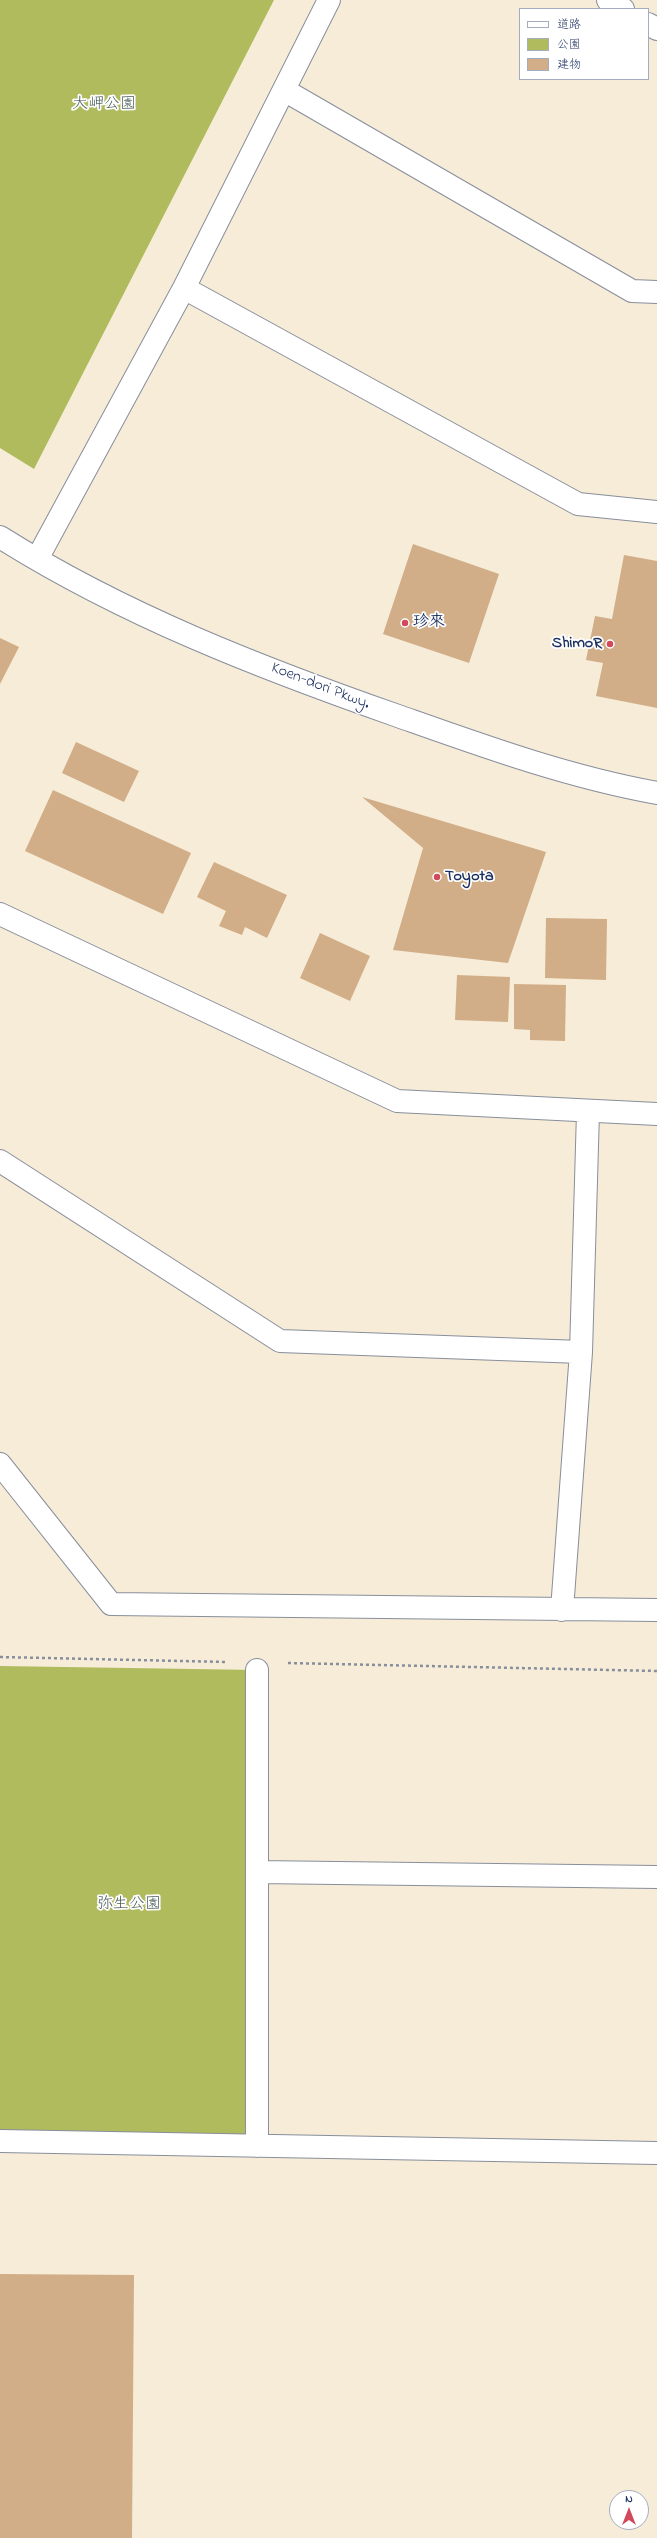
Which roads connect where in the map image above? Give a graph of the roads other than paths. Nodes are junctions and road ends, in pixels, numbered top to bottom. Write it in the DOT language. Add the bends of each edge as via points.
graph roads {
  1 [pos="329,0"];
  2 [pos="608,0"];
  3 [pos="621,8"];
  4 [pos="284,90"];
  5 [pos="184,288"];
  6 [pos="657,292"];
  7 [pos="657,512"];
  8 [pos="0,537"];
  9 [pos="37,559"];
  10 [pos="657,793"];
  11 [pos="0,914"];
  12 [pos="588,1112"];
  13 [pos="657,1114"];
  14 [pos="0,1161"];
  15 [pos="581,1352"];
  16 [pos="0,1464"];
  17 [pos="562,1610"];
  18 [pos="657,1610"];
  19 [pos="257,1670"];
  20 [pos="257,1872"];
  21 [pos="657,1877"];
  22 [pos="0,2141"];
  23 [pos="257,2146"];
  24 [pos="657,2153"];
  1 -- 4 [label="street"];
  2 -- 3 [label="street"];
  4 -- 5 [label="street"];
  4 -- 6 [label="street" via="632,291"];
  5 -- 7 [label="street" via="578,504"];
  5 -- 9 [label="street"];
  8 -- 9 [label="street, Koen-dori Pkwy."];
  9 -- 10 [label="street, Koen-dori Pkwy." via="195,639 333,693 507,754"];
  11 -- 12 [label="street" via="397,1101"];
  12 -- 13 [label="street"];
  12 -- 15 [label="street"];
  14 -- 15 [label="street" via="280,1341"];
  15 -- 17 [label="street"];
  16 -- 17 [label="street" via="111,1604"];
  17 -- 18 [label="street"];
  19 -- 20 [label="street"];
  20 -- 21 [label="street"];
  20 -- 23 [label="street"];
  22 -- 23 [label="street"];
  23 -- 24 [label="street"];
}
